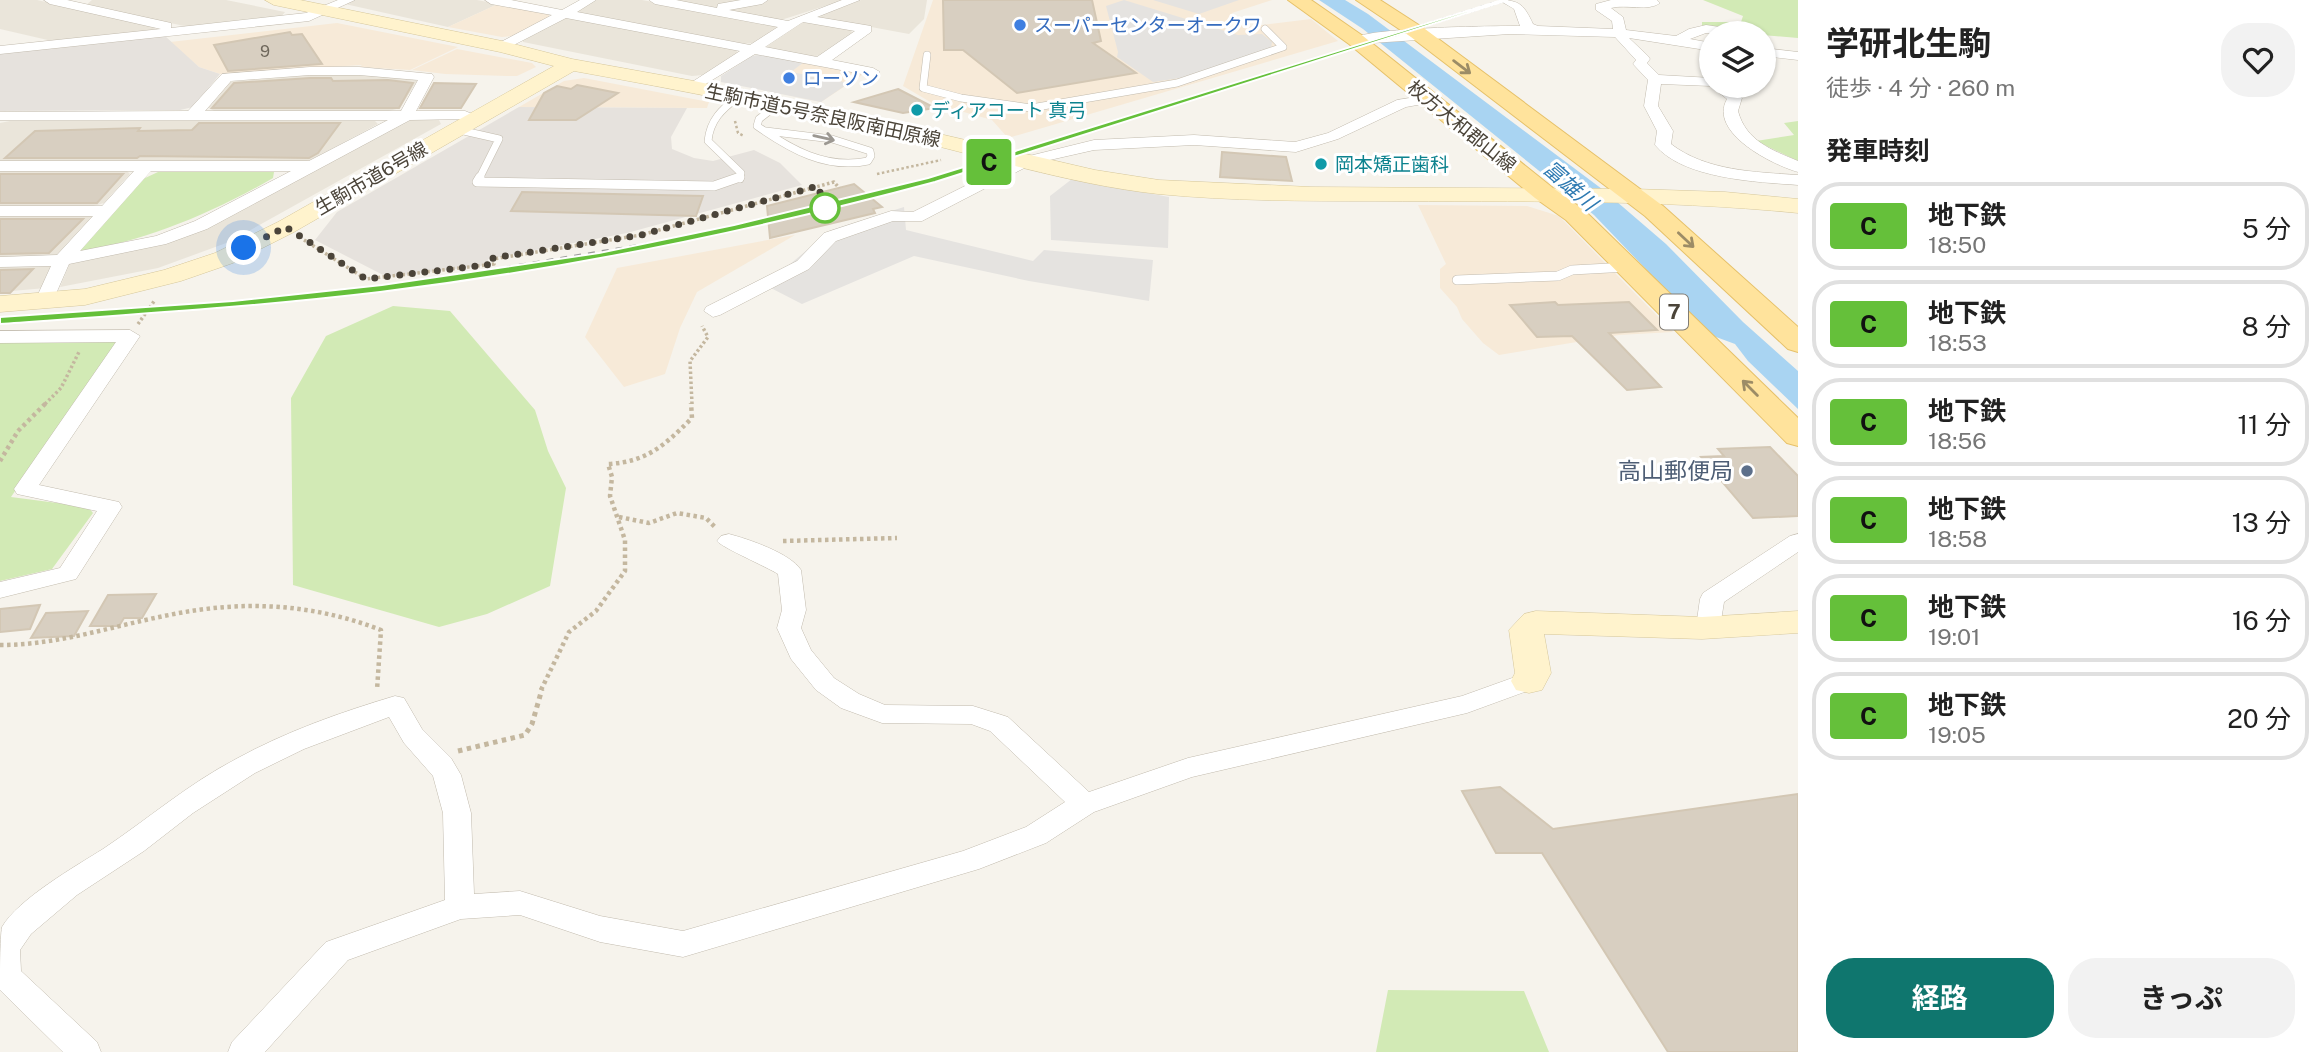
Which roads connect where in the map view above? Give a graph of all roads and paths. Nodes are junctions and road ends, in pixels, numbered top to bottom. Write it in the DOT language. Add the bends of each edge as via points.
graph roads {
  1 [pos="50,0"];
  2 [pos="274,0"];
  3 [pos="349,0"];
  4 [pos="491,0"];
  5 [pos="590,0"];
  6 [pos="655,0"];
  7 [pos="762,0"];
  8 [pos="854,0"];
  9 [pos="1298,0"];
  10 [pos="1366,0"];
  11 [pos="1505,0"];
  12 [pos="78,2"];
  13 [pos="1654,4"];
  14 [pos="324,10"];
  15 [pos="708,10"];
  16 [pos="564,13"];
  17 [pos="796,21"];
  18 [pos="1265,29"];
  19 [pos="1536,30"];
  20 [pos="1699,30"];
  21 [pos="187,31"];
  22 [pos="1418,33"];
  23 [pos="1619,34"];
  24 [pos="0,35"];
  25 [pos="1776,39"];
  26 [pos="1356,40"];
  27 [pos="1679,40"];
  28 [pos="1787,40"];
  29 [pos="1699,44"];
  30 [pos="41,46"];
  31 [pos="502,47"];
  32 [pos="753,48"];
  33 [pos="0,50"];
  34 [pos="1776,53"];
  35 [pos="927,55"];
  36 [pos="1798,56"];
  37 [pos="820,62"];
  38 [pos="570,65"];
  39 [pos="873,72"];
  40 [pos="1655,79"];
  41 [pos="1699,81"];
  42 [pos="694,87"];
  43 [pos="738,96"];
  44 [pos="1735,98"];
  45 [pos="1429,99"];
  46 [pos="777,105"];
  47 [pos="0,116"];
  48 [pos="194,116"];
  49 [pos="406,116"];
  50 [pos="465,124"];
  51 [pos="766,131"];
  52 [pos="946,159"];
  53 [pos="1027,161"];
  54 [pos="0,166"];
  55 [pos="147,166"];
  56 [pos="312,166"];
  57 [pos="1798,167"];
  58 [pos="872,175"];
  59 [pos="1753,178"];
  60 [pos="847,180"];
  61 [pos="1798,180"];
  62 [pos="834,182"];
  63 [pos="839,188"];
  64 [pos="1544,193"];
  65 [pos="1634,195"];
  66 [pos="1798,206"];
  67 [pos="0,211"];
  68 [pos="107,211"];
  69 [pos="286,227"];
  70 [pos="62,260"];
  71 [pos="0,262"];
  72 [pos="1630,267"];
  73 [pos="172,276"];
  74 [pos="1457,280"];
  75 [pos="44,301"];
  76 [pos="0,304"];
  77 [pos="713,311"];
  78 [pos="130,336"];
  79 [pos="0,337"];
  80 [pos="1798,343"];
  81 [pos="80,351"];
  82 [pos="1798,436"];
  83 [pos="0,461"];
  84 [pos="729,541"];
  85 [pos="1798,541"];
  86 [pos="0,590"];
  87 [pos="1798,622"];
  88 [pos="1707,627"];
  89 [pos="0,645"];
  90 [pos="1529,681"];
  91 [pos="373,714"];
  92 [pos="441,765"];
  93 [pos="1084,804"];
  94 [pos="460,907"];
  95 [pos="85,1052"];
  96 [pos="244,1052"];
  1 -- 12 [label="street"];
  2 -- 14 [label="street, 生駒市道5号奈良阪南田原線"];
  3 -- 14 [label="street"];
  4 -- 16 [label="street"];
  5 -- 16 [label="street"];
  6 -- 15 [label="street"];
  7 -- 15 [label="street"];
  8 -- 17 [label="street"];
  9 -- 26 [label="main road, 枚方大和郡山線 / 7"];
  10 -- 22 [label="main road, 枚方大和郡山線"];
  11 -- 19 [label="street" via="1520,7 1527,26"];
  12 -- 21 [label="street"];
  13 -- 23 [label="street" via="1618,2 1601,7 1618,20"];
  14 -- 21 [label="street" via="309,17"];
  14 -- 31 [label="street, 生駒市道5号奈良阪南田原線"];
  15 -- 17 [label="street"];
  16 -- 31 [label="street"];
  16 -- 32 [label="street"];
  17 -- 32 [label="street"];
  17 -- 37 [label="street" via="866,29"];
  18 -- 35 [label="lane" via="1283,47 1177,83 1031,108 923,88"];
  19 -- 22 [label="street"];
  19 -- 23 [label="street"];
  20 -- 27 [label="street"];
  21 -- 30 [label="street"];
  22 -- 26 [label="street"];
  22 -- 65 [label="main road, 枚方大和郡山線, one-way"];
  23 -- 27 [label="street"];
  23 -- 40 [label="street"];
  24 -- 30 [label="street"];
  25 -- 28 [label="street"];
  26 -- 45 [label="main road, 枚方大和郡山線 / 7"];
  27 -- 29 [label="street"];
  30 -- 33 [label="street"];
  31 -- 38 [label="street, 生駒市道5号奈良阪南田原線"];
  32 -- 37 [label="street"];
  32 -- 42 [label="street"];
  34 -- 36 [label="street"];
  37 -- 39 [label="street"];
  38 -- 42 [label="street, 生駒市道5号奈良阪南田原線"];
  38 -- 50 [label="street, 生駒市道6号線"];
  40 -- 41 [label="street"];
  40 -- 59 [label="street" via="1651,106 1665,131 1663,145 1689,161"];
  42 -- 43 [label="street, 生駒市道5号奈良阪南田原線"];
  43 -- 46 [label="street, 生駒市道5号奈良阪南田原線"];
  43 -- 50 [label="lane" via="714,117 708,141 741,173 740,179 714,186 477,182 499,139"];
  44 -- 57 [label="street" via="1730,111 1739,134"];
  45 -- 53 [label="street" via="1402,103 1296,148 1194,140 1094,145"];
  45 -- 64 [label="main road, 枚方大和郡山線 / 7"];
  46 -- 51 [label="lane" via="757,122"];
  46 -- 53 [label="street, 生駒市道5号奈良阪南田原線"];
  47 -- 48 [label="street"];
  48 -- 49 [label="street"];
  48 -- 49 [label="street" via="227,78 310,71 427,77"];
  49 -- 50 [label="street" via="464,115"];
  49 -- 56 [label="street"];
  50 -- 69 [label="street, 生駒市道6号線"];
  51 -- 51 [label="lane, one-way" via="860,146 871,156 860,164 833,163 779,142"];
  52 -- 58 [label="path"];
  53 -- 64 [label="street, 生駒市道5号奈良阪南田原線" via="1095,177 1216,191"];
  53 -- 77 [label="street" via="916,217 891,216 830,237 803,265"];
  54 -- 55 [label="street"];
  55 -- 56 [label="street"];
  55 -- 68 [label="street"];
  56 -- 70 [label="street" via="173,236"];
  59 -- 61 [label="street"];
  59 -- 66 [label="street"];
  60 -- 62 [label="path"];
  62 -- 63 [label="path"];
  62 -- 69 [label="path" via="641,235 493,258 494,264 391,278 366,279"];
  64 -- 65 [label="street, 生駒市道5号奈良阪南田原線"];
  64 -- 72 [label="main road, 枚方大和郡山線 / 7" via="1575,215"];
  65 -- 66 [label="street"];
  65 -- 80 [label="main road, 枚方大和郡山線, one-way"];
  67 -- 68 [label="street"];
  68 -- 70 [label="street"];
  69 -- 73 [label="street, 生駒市道6号線" via="223,258"];
  70 -- 71 [label="street"];
  70 -- 75 [label="street"];
  72 -- 74 [label="lane" via="1572,270 1558,276"];
  82 -- 72 [label="main road, 枚方大和郡山線 / 7, one-way"];
  73 -- 75 [label="street, 生駒市道6号線" via="85,297"];
  73 -- 78 [label="path"];
  75 -- 76 [label="street, 生駒市道6号線"];
  77 -- 92 [label="path" via="700,319 708,337 690,361 692,418 664,446 630,463 608,464 610,496 625,541 625,571 596,611 569,632 554,656 526,735 459,750"];
  78 -- 79 [label="street"];
  78 -- 86 [label="street" via="24,489 111,507 68,574"];
  81 -- 83 [label="path" via="61,388 18,431"];
  84 -- 93 [label="street" via="789,570 794,610 789,628 800,653 825,684 881,714 958,714 999,724"];
  85 -- 88 [label="street" via="1712,599"];
  87 -- 88 [label="street"];
  88 -- 90 [label="street" via="1536,622 1527,630 1533,673"];
  89 -- 91 [label="path" via="77,640 216,607 257,604 319,610 381,630"];
  90 -- 93 [label="street" via="1467,704 1188,768"];
  91 -- 92 [label="street" via="395,705 414,736"];
  91 -- 95 [label="street" via="294,742 246,766 183,805 20,925 5,948 6,976"];
  92 -- 94 [label="street" via="457,813"];
  93 -- 94 [label="street" via="1035,835 969,861 683,944 600,929 520,903"];
  94 -- 96 [label="street" via="337,951"];
}
